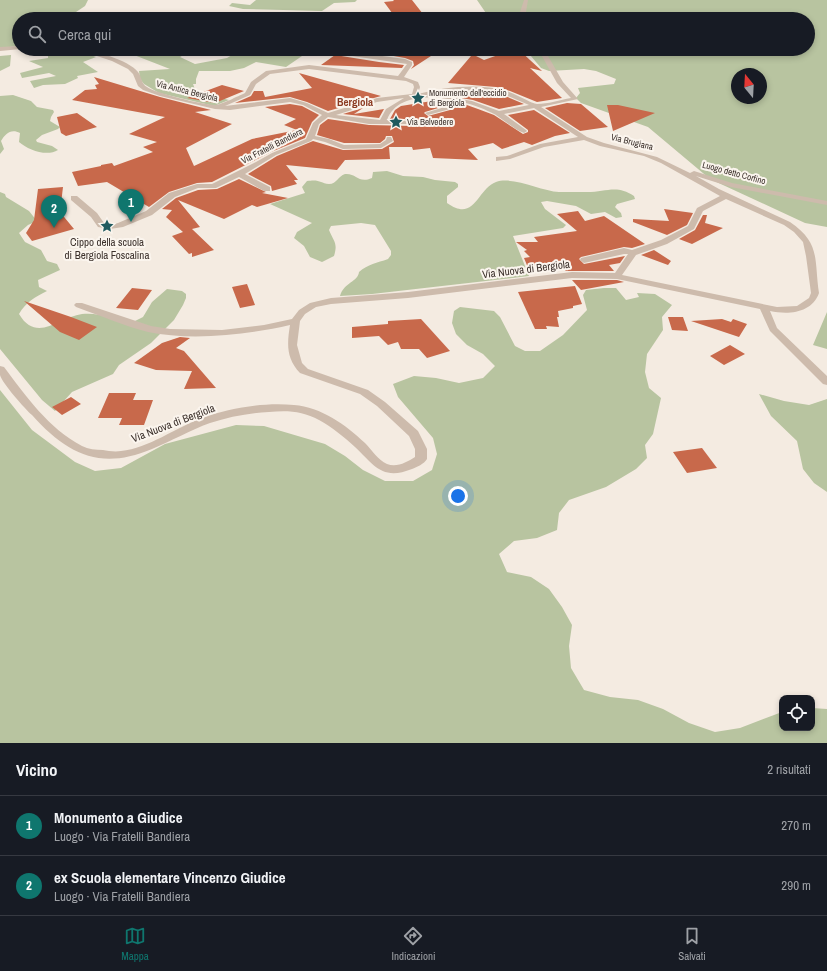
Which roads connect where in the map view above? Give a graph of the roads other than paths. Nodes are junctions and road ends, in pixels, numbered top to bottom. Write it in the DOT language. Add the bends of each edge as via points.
graph roads {
  1 [pos="526,0"];
  2 [pos="523,12"];
  3 [pos="0,49"];
  4 [pos="12,49"];
  5 [pos="101,56"];
  6 [pos="369,56"];
  7 [pos="545,56"];
  8 [pos="400,78"];
  9 [pos="414,96"];
  10 [pos="215,107"];
  11 [pos="534,107"];
  12 [pos="448,108"];
  13 [pos="428,113"];
  14 [pos="498,113"];
  15 [pos="327,115"];
  16 [pos="383,122"];
  17 [pos="410,123"];
  18 [pos="524,131"];
  19 [pos="311,137"];
  20 [pos="389,138"];
  21 [pos="584,138"];
  22 [pos="640,153"];
  23 [pos="500,159"];
  24 [pos="239,174"];
  25 [pos="267,189"];
  26 [pos="725,196"];
  27 [pos="74,198"];
  28 [pos="827,203"];
  29 [pos="633,252"];
  30 [pos="584,260"];
  31 [pos="617,276"];
  32 [pos="79,305"];
  33 [pos="764,308"];
  34 [pos="295,321"];
  35 [pos="0,369"];
  36 [pos="827,382"];
  1 -- 2 [label="street"];
  3 -- 4 [label="street"];
  5 -- 10 [label="street, Via Antica Bergiola" via="130,68 145,89"];
  6 -- 8 [label="street" via="410,63"];
  7 -- 11 [label="street" via="560,83 574,98"];
  8 -- 9 [label="street" via="416,84"];
  8 -- 10 [label="street" via="314,66 268,72 253,83 248,94"];
  9 -- 11 [label="street, Via Brugiana" via="442,90 491,90 512,95"];
  9 -- 14 [label="street, Via Brugiana" via="454,100 482,106"];
  9 -- 15 [label="street, Via Brugiana" via="376,99"];
  9 -- 16 [label="street, Via Brugiana" via="390,109"];
  10 -- 15 [label="street, Via Antica Bergiola" via="230,108 290,100"];
  11 -- 14 [label="street"];
  11 -- 21 [label="street, Via Brugiana"];
  12 -- 13 [label="street"];
  14 -- 18 [label="street, Via Brugiana"];
  15 -- 16 [label="street"];
  15 -- 19 [label="street, Via Fratelli Bandiera" via="317,122"];
  16 -- 17 [label="street"];
  19 -- 20 [label="street" via="328,140 343,147 381,146 390,141"];
  19 -- 24 [label="street, Via Fratelli Bandiera"];
  21 -- 22 [label="street, Via Brugiana" via="609,147"];
  21 -- 23 [label="street" via="542,145"];
  22 -- 26 [label="street, Via Brugiana" via="672,166"];
  22 -- 28 [label="street, Luogo detto Corfino" via="660,154 694,173 731,185"];
  24 -- 25 [label="street, Via Fratelli Bandiera"];
  24 -- 27 [label="street, Via Fratelli Bandiera" via="213,186 197,186 172,196 149,213 110,227 101,225 94,215"];
  26 -- 29 [label="street" via="700,210 691,228 664,242"];
  26 -- 33 [label="street, Via Nuova di Bergiola" via="796,229 809,245 813,299 801,308"];
  29 -- 30 [label="street" via="624,251"];
  29 -- 31 [label="street"];
  31 -- 33 [label="street, Via Nuova di Bergiola"];
  31 -- 34 [label="street, Via Nuova di Bergiola" via="572,275 408,295 331,301 313,305 302,312"];
  32 -- 34 [label="street" via="150,329 170,332 222,333"];
  33 -- 36 [label="street" via="773,329"];
  34 -- 35 [label="street, Via Nuova di Bergiola" via="292,345 297,364 304,371 364,392 381,404 414,434 421,449 421,459 404,469 392,469 377,463 361,446 331,422 298,408 268,408 218,417 121,455 93,453 76,448 36,415"];
}
